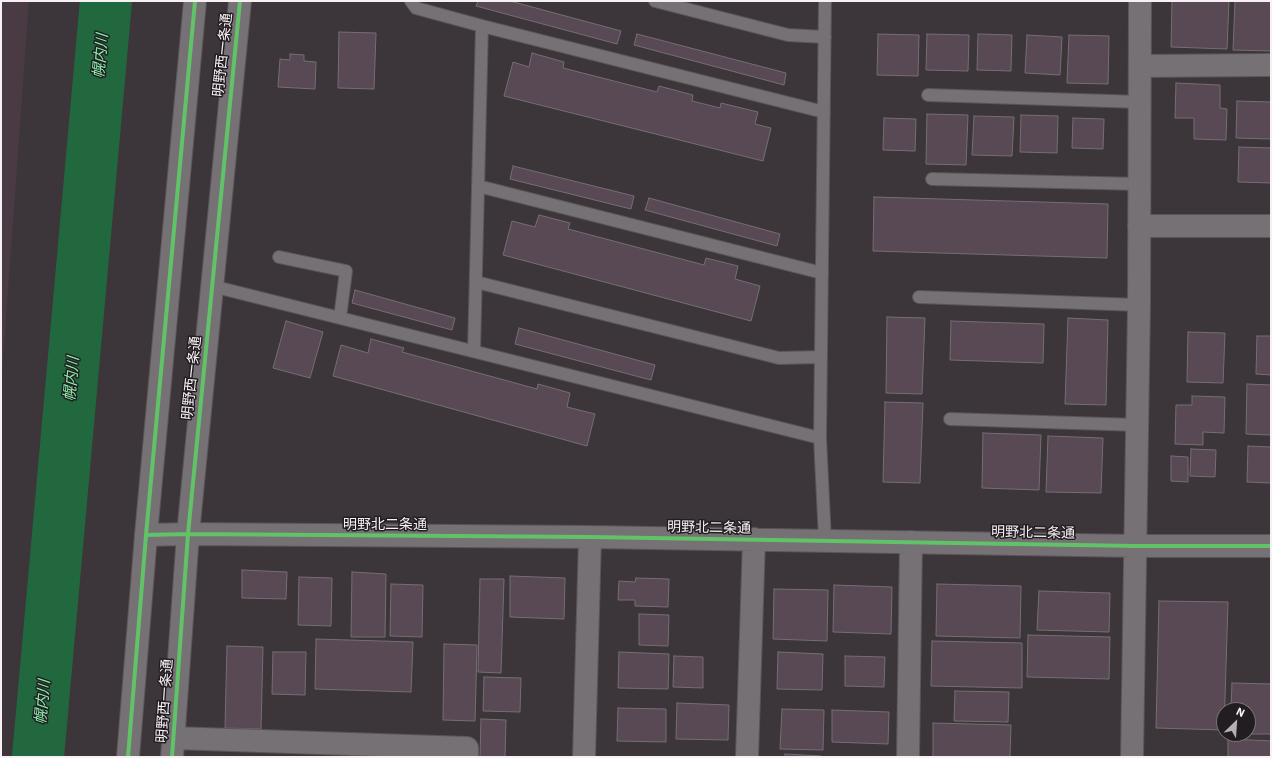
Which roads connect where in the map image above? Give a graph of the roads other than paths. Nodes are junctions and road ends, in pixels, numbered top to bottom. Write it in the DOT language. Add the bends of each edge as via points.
graph roads {
  1 [pos="196,1"];
  2 [pos="240,1"];
  3 [pos="411,1"];
  4 [pos="655,1"];
  5 [pos="825,1"];
  6 [pos="1140,1"];
  7 [pos="482,26"];
  8 [pos="825,37"];
  9 [pos="1271,65"];
  10 [pos="1140,66"];
  11 [pos="928,95"];
  12 [pos="1140,102"];
  13 [pos="824,112"];
  14 [pos="932,179"];
  15 [pos="1140,184"];
  16 [pos="478,186"];
  17 [pos="1139,226"];
  18 [pos="1271,226"];
  19 [pos="279,257"];
  20 [pos="822,273"];
  21 [pos="476,282"];
  22 [pos="212,286"];
  23 [pos="919,297"];
  24 [pos="1139,305"];
  25 [pos="340,318"];
  26 [pos="474,351"];
  27 [pos="821,357"];
  28 [pos="950,419"];
  29 [pos="1137,425"];
  30 [pos="820,438"];
  31 [pos="188,534"];
  32 [pos="146,536"];
  33 [pos="590,537"];
  34 [pos="754,539"];
  35 [pos="825,540"];
  36 [pos="911,542"];
  37 [pos="1136,546"];
  38 [pos="1271,546"];
  39 [pos="173,748"];
  40 [pos="128,757"];
  41 [pos="467,757"];
  42 [pos="584,757"];
  43 [pos="747,757"];
  44 [pos="908,757"];
  45 [pos="1132,757"];
  1 -- 32 [label="street"];
  2 -- 22 [label="street, 明野西一条通"];
  3 -- 7 [label="lane" via="416,8"];
  4 -- 8 [label="lane" via="788,35"];
  5 -- 8 [label="lane"];
  6 -- 10 [label="street"];
  7 -- 13 [label="lane"];
  7 -- 16 [label="lane"];
  8 -- 13 [label="lane"];
  9 -- 10 [label="street"];
  10 -- 12 [label="street"];
  11 -- 12 [label="lane"];
  12 -- 15 [label="street"];
  13 -- 20 [label="lane"];
  14 -- 15 [label="lane"];
  15 -- 17 [label="street"];
  16 -- 20 [label="lane"];
  16 -- 21 [label="lane"];
  17 -- 18 [label="street"];
  17 -- 24 [label="street"];
  19 -- 25 [label="lane" via="346,271"];
  20 -- 27 [label="lane"];
  21 -- 26 [label="lane"];
  21 -- 27 [label="lane" via="779,358"];
  22 -- 25 [label="lane"];
  22 -- 31 [label="street, 明野西一条通"];
  23 -- 24 [label="lane"];
  24 -- 29 [label="street"];
  25 -- 26 [label="lane"];
  26 -- 30 [label="lane"];
  27 -- 30 [label="lane"];
  28 -- 29 [label="lane"];
  29 -- 37 [label="street"];
  30 -- 35 [label="lane"];
  31 -- 32 [label="street, 明野北二条通"];
  31 -- 33 [label="street, 明野北二条通"];
  31 -- 39 [label="street, 明野西一条通"];
  32 -- 40 [label="street"];
  33 -- 34 [label="street, 明野北二条通"];
  33 -- 42 [label="street"];
  34 -- 35 [label="street, 明野北二条通"];
  34 -- 43 [label="street"];
  35 -- 36 [label="street, 明野北二条通"];
  36 -- 37 [label="street, 明野北二条通"];
  36 -- 44 [label="street"];
  37 -- 38 [label="street, 明野北二条通"];
  37 -- 45 [label="street"];
  39 -- 41 [label="street" via="467,748"];
}
